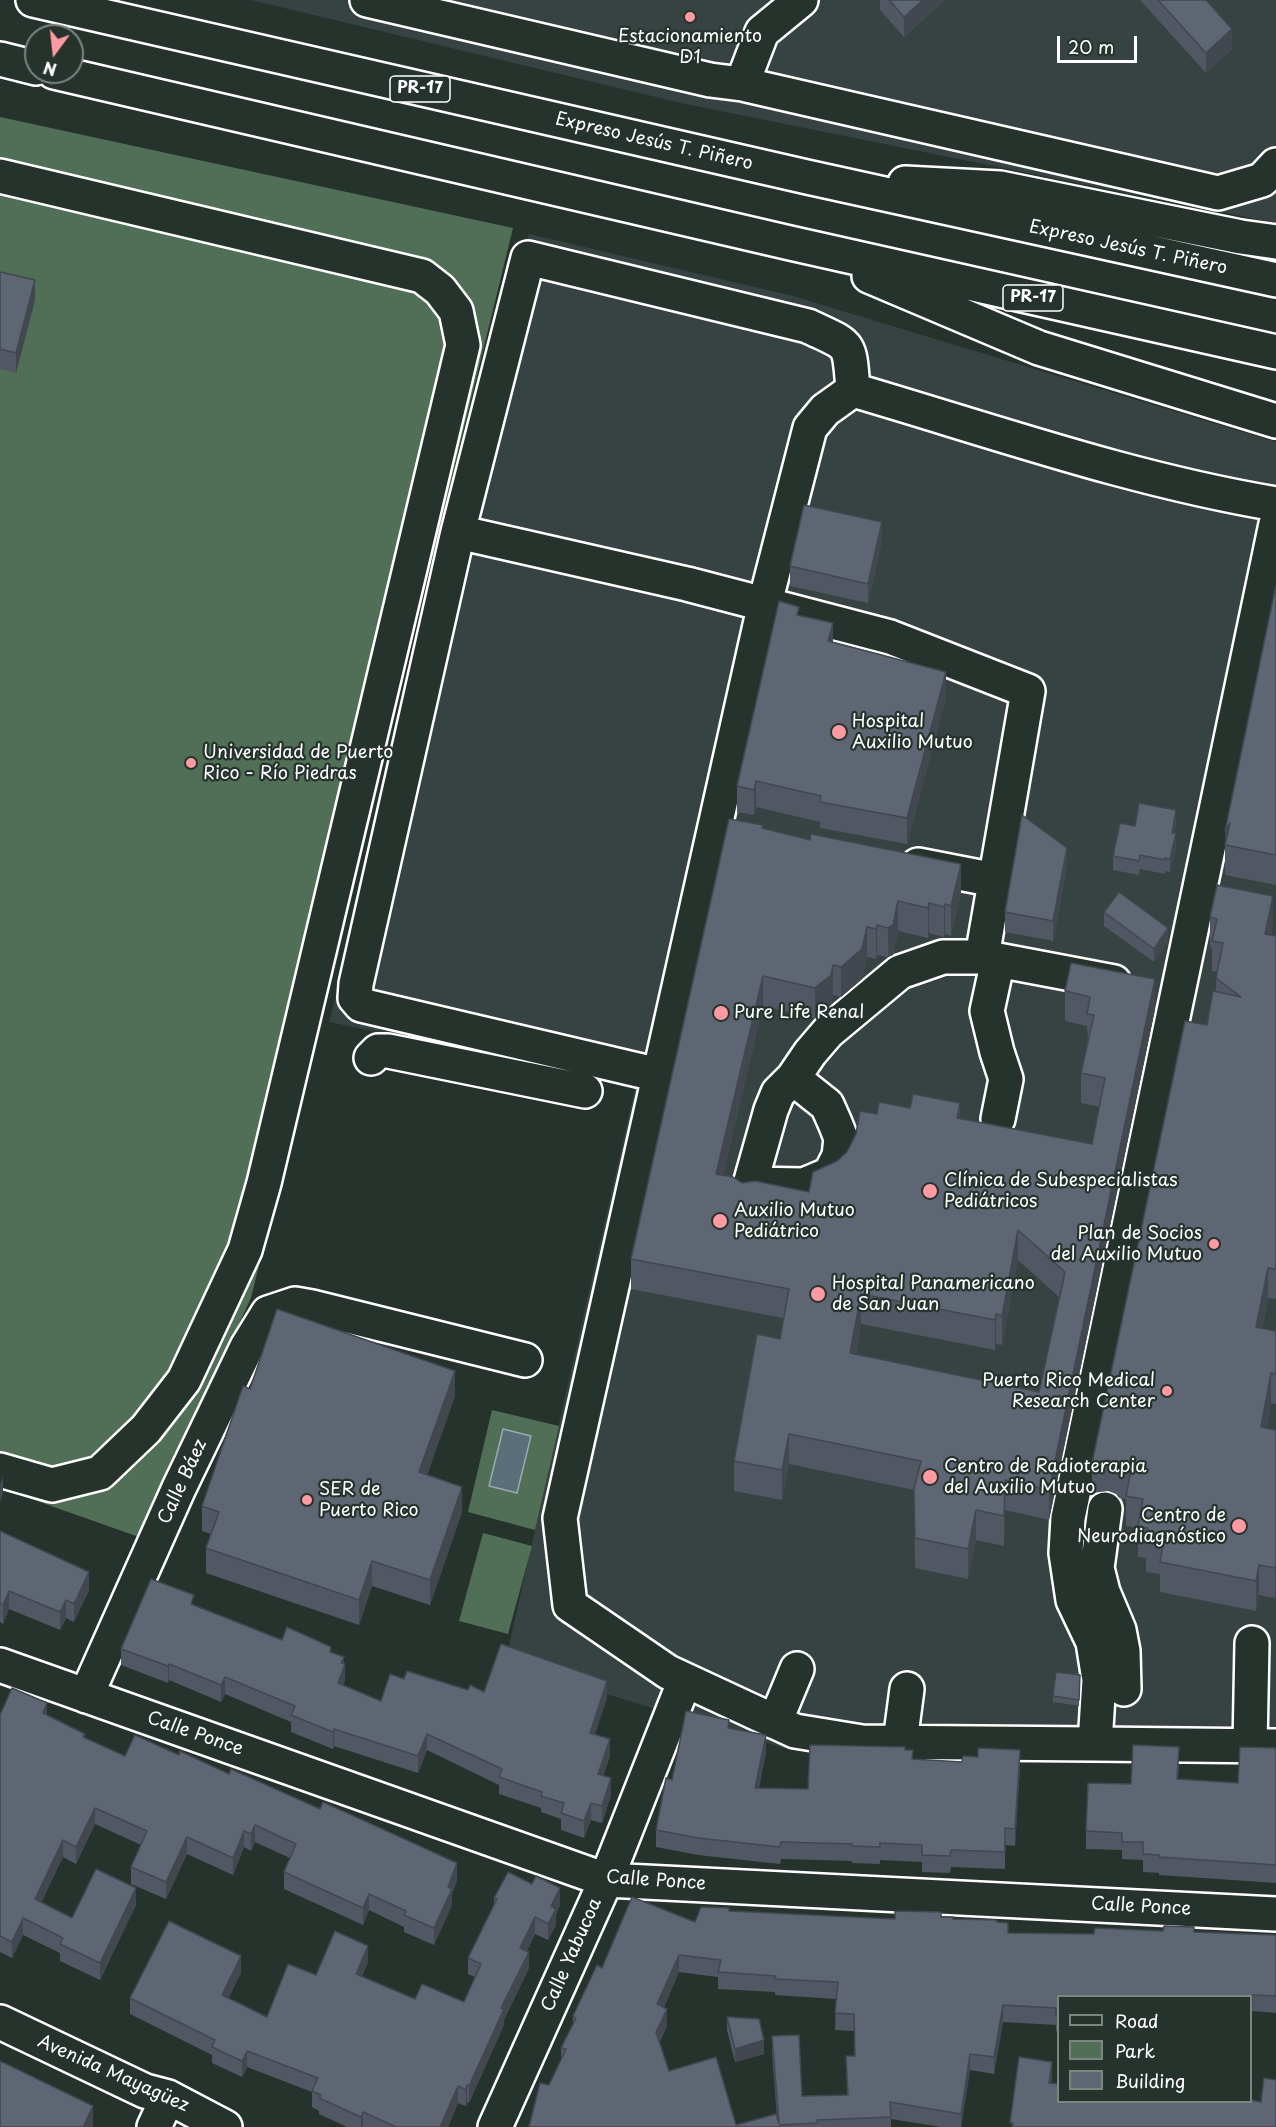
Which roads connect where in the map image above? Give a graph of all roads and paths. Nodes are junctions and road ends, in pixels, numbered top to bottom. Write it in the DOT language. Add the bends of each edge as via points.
graph roads {
  1 [pos="33,0"];
  2 [pos="367,0"];
  3 [pos="801,0"];
  4 [pos="0,59"];
  5 [pos="24,65"];
  6 [pos="84,79"];
  7 [pos="742,84"];
  8 [pos="1276,165"];
  9 [pos="0,176"];
  10 [pos="807,177"];
  11 [pos="1276,242"];
  12 [pos="790,243"];
  13 [pos="1276,280"];
  14 [pos="1276,352"];
  15 [pos="853,390"];
  16 [pos="1276,421"];
  17 [pos="1276,504"];
  18 [pos="1276,524"];
  19 [pos="458,532"];
  20 [pos="765,603"];
  21 [pos="890,860"];
  22 [pos="995,880"];
  23 [pos="990,959"];
  24 [pos="1178,993"];
  25 [pos="371,1058"];
  26 [pos="659,1075"];
  27 [pos="793,1078"];
  28 [pos="585,1091"];
  29 [pos="998,1119"];
  30 [pos="525,1360"];
  31 [pos="0,1470"];
  32 [pos="1105,1509"];
  33 [pos="1252,1643"];
  34 [pos="0,1665"];
  35 [pos="797,1669"];
  36 [pos="685,1680"];
  37 [pos="907,1689"];
  38 [pos="1124,1689"];
  39 [pos="86,1696"];
  40 [pos="775,1722"];
  41 [pos="900,1742"];
  42 [pos="1095,1744"];
  43 [pos="1263,1746"];
  44 [pos="606,1880"];
  45 [pos="1276,1914"];
  46 [pos="0,2022"];
  47 [pos="168,2097"];
  48 [pos="153,2127"];
  49 [pos="225,2127"];
  50 [pos="495,2127"];
  1 -- 10 [label="main road, Expreso Jesús T. Piñero / PR-17"];
  2 -- 7 [label="main road" via="710,80"];
  3 -- 7 [label="main road" via="762,32"];
  4 -- 5 [label="main road"];
  6 -- 12 [label="main road, PR-17"];
  7 -- 8 [label="main road" via="1218,193 1262,180"];
  9 -- 31 [label="main road" via="422,276 440,290 456,311 463,345 245,1250 184,1380 146,1429 100,1473 52,1485"];
  10 -- 11 [label="main road" via="1000,188"];
  10 -- 13 [label="main road, Expreso Jesús T. Piñero / PR-17"];
  12 -- 14 [label="main road, PR-17"];
  12 -- 16 [label="main road" via="1038,348"];
  15 -- 17 [label="main road" via="1144,476"];
  15 -- 19 [label="main road" via="850,355 845,344 808,326 528,258"];
  15 -- 20 [label="main road" via="825,410 810,428"];
  18 -- 24 [label="main road"];
  19 -- 20 [label="main road"];
  19 -- 26 [label="main road" via="355,998 361,1005"];
  20 -- 22 [label="main road" via="890,637 1028,691"];
  20 -- 26 [label="main road" via="727,830"];
  21 -- 22 [label="main road"];
  22 -- 23 [label="main road"];
  23 -- 24 [label="main road"];
  23 -- 27 [label="main road" via="943,957 900,972 828,1032"];
  23 -- 29 [label="main road" via="987,1011 1006,1079"];
  24 -- 42 [label="main road" via="1068,1518 1066,1553 1073,1600 1093,1642 1099,1680"];
  25 -- 28 [label="main road" via="378,1051 388,1051"];
  26 -- 36 [label="main road" via="560,1518 570,1605"];
  27 -- 27 [label="main road" via="778,1093 749,1189 804,1185 830,1174 839,1156 841,1138 827,1105"];
  30 -- 39 [label="main road, Calle Báez" via="312,1307 295,1304 268,1313 247,1347 179,1488"];
  32 -- 38 [label="main road" via="1097,1568 1119,1630"];
  33 -- 43 [label="main road"];
  34 -- 39 [label="main road, Calle Ponce"];
  35 -- 40 [label="main road"];
  36 -- 40 [label="main road"];
  36 -- 44 [label="main road, Calle Yabucoa"];
  37 -- 41 [label="main road"];
  39 -- 44 [label="main road, Calle Ponce"];
  40 -- 41 [label="main road" via="795,1731 862,1742"];
  41 -- 42 [label="main road"];
  42 -- 43 [label="main road"];
  44 -- 45 [label="main road, Calle Ponce"];
  44 -- 50 [label="main road, Calle Yabucoa"];
  46 -- 47 [label="main road, Avenida Mayagüez" via="146,2091"];
  47 -- 48 [label="main road"];
  47 -- 49 [label="main road, Avenida Mayagüez"];
}
